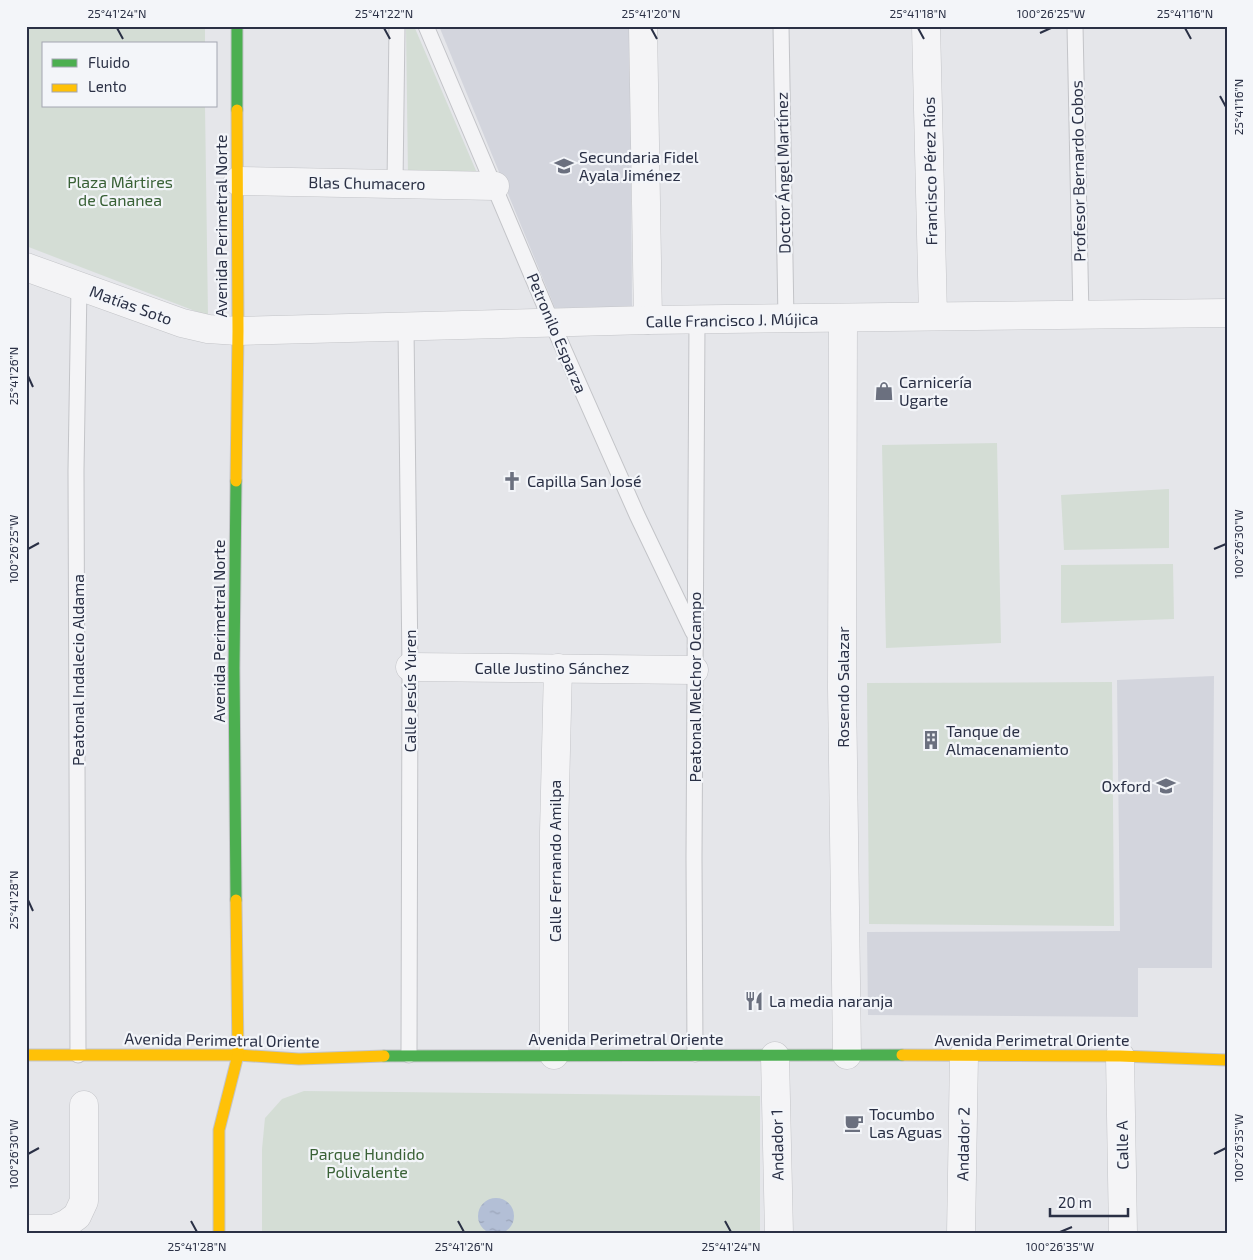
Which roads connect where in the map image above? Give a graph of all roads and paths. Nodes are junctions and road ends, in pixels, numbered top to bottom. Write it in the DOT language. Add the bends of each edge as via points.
graph roads {
  1 [pos="237,26"];
  2 [pos="397,26"];
  3 [pos="426,26"];
  4 [pos="643,26"];
  5 [pos="780,26"];
  6 [pos="926,26"];
  7 [pos="1075,26"];
  8 [pos="238,181"];
  9 [pos="395,184"];
  10 [pos="495,186"];
  11 [pos="26,267"];
  12 [pos="79,286"];
  13 [pos="1227,313"];
  14 [pos="933,316"];
  15 [pos="1082,316"];
  16 [pos="843,318"];
  17 [pos="648,320"];
  18 [pos="786,320"];
  19 [pos="697,321"];
  20 [pos="552,323"];
  21 [pos="406,328"];
  22 [pos="238,331"];
  23 [pos="695,635"];
  24 [pos="410,667"];
  25 [pos="558,668"];
  26 [pos="694,670"];
  27 [pos="694,1054"];
  28 [pos="26,1055"];
  29 [pos="78,1055"];
  30 [pos="409,1055"];
  31 [pos="554,1055"];
  32 [pos="847,1055"];
  33 [pos="964,1055"];
  34 [pos="238,1056"];
  35 [pos="775,1056"];
  36 [pos="1120,1056"];
  37 [pos="1227,1060"];
  38 [pos="84,1105"];
  39 [pos="26,1229"];
  40 [pos="219,1234"];
  41 [pos="779,1234"];
  42 [pos="962,1234"];
  43 [pos="1124,1234"];
  1 -- 8 [label="street, Avenida Perimetral Norte"];
  2 -- 9 [label="lane"];
  3 -- 10 [label="lane, Petronilo Esparza"];
  4 -- 17 [label="street"];
  5 -- 18 [label="lane, Doctor Ángel Martínez"];
  6 -- 14 [label="street, Francisco Pérez Ríos"];
  7 -- 15 [label="lane, Profesor Bernardo Cobos"];
  8 -- 9 [label="street, Blas Chumacero"];
  8 -- 22 [label="street, Avenida Perimetral Norte"];
  9 -- 10 [label="street, Blas Chumacero"];
  10 -- 20 [label="lane, Petronilo Esparza"];
  11 -- 12 [label="street, Matías Soto"];
  12 -- 22 [label="street, Matías Soto" via="195,327"];
  12 -- 29 [label="lane, Peatonal Indalecio Aldama" via="76,470"];
  13 -- 15 [label="street, Calle Francisco J. Mújica"];
  14 -- 15 [label="street, Calle Francisco J. Mújica"];
  14 -- 16 [label="street, Calle Francisco J. Mújica"];
  16 -- 18 [label="street, Calle Francisco J. Mújica"];
  16 -- 32 [label="street, Rosendo Salazar" via="842,688"];
  17 -- 19 [label="street, Calle Francisco J. Mújica"];
  17 -- 20 [label="street, Calle Francisco J. Mújica"];
  18 -- 19 [label="street, Calle Francisco J. Mújica"];
  19 -- 23 [label="lane, Peatonal Melchor Ocampo"];
  20 -- 21 [label="street, Calle Francisco J. Mújica"];
  20 -- 23 [label="lane, Petronilo Esparza" via="636,515"];
  21 -- 22 [label="street, Calle Francisco J. Mújica"];
  21 -- 24 [label="lane, Calle Jesús Yuren"];
  22 -- 34 [label="street, Avenida Perimetral Norte" via="234,668"];
  23 -- 26 [label="lane, Peatonal Melchor Ocampo"];
  24 -- 25 [label="street, Calle Justino Sánchez"];
  24 -- 30 [label="lane, Calle Jesús Yuren"];
  25 -- 26 [label="street, Calle Justino Sánchez"];
  25 -- 31 [label="street, Calle Fernando Amilpa"];
  26 -- 27 [label="lane, Peatonal Melchor Ocampo"];
  27 -- 31 [label="street, Avenida Perimetral Oriente"];
  27 -- 35 [label="street, Avenida Perimetral Oriente"];
  28 -- 29 [label="street, Avenida Perimetral Oriente"];
  29 -- 34 [label="street, Avenida Perimetral Oriente"];
  30 -- 31 [label="street, Avenida Perimetral Oriente"];
  30 -- 34 [label="street, Avenida Perimetral Oriente"];
  32 -- 33 [label="street, Avenida Perimetral Oriente"];
  32 -- 35 [label="street, Avenida Perimetral Oriente"];
  33 -- 36 [label="street, Avenida Perimetral Oriente"];
  33 -- 42 [label="street, Andador 2"];
  34 -- 40 [label="street, Avenida Perimetral Norte" via="219,1130"];
  35 -- 41 [label="street, Andador 1"];
  36 -- 37 [label="street, Avenida Perimetral Oriente"];
  36 -- 43 [label="street, Calle A"];
  38 -- 39 [label="street" via="84,1201 77,1216 54,1229"];
}
